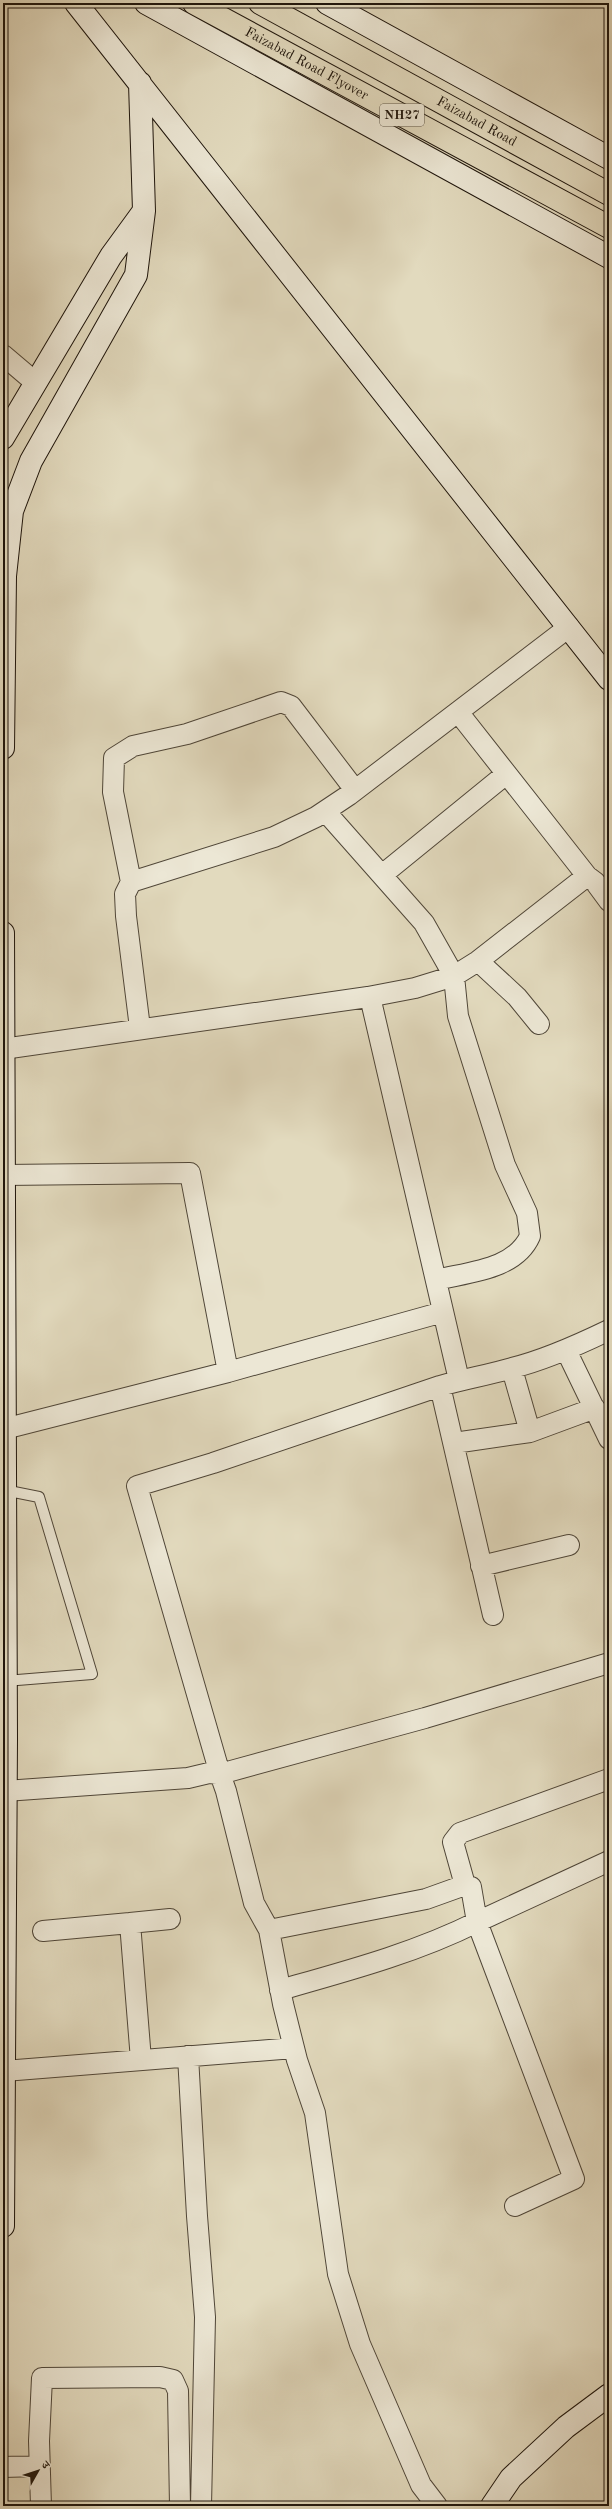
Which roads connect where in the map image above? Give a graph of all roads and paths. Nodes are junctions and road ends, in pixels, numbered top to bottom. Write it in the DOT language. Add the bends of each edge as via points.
graph roads {
  1 [pos="76,3"];
  2 [pos="146,3"];
  3 [pos="194,3"];
  4 [pos="260,3"];
  5 [pos="327,3"];
  6 [pos="140,83"];
  7 [pos="609,158"];
  8 [pos="609,194"];
  9 [pos="144,211"];
  10 [pos="609,227"];
  11 [pos="609,257"];
  12 [pos="3,355"];
  13 [pos="36,383"];
  14 [pos="3,438"];
  15 [pos="6,510"];
  16 [pos="569,628"];
  17 [pos="609,679"];
  18 [pos="458,712"];
  19 [pos="3,748"];
  20 [pos="506,774"];
  21 [pos="355,790"];
  22 [pos="325,811"];
  23 [pos="382,875"];
  24 [pos="587,876"];
  25 [pos="132,882"];
  26 [pos="609,901"];
  27 [pos="3,933"];
  28 [pos="478,961"];
  29 [pos="454,976"];
  30 [pos="368,997"];
  31 [pos="3,1005"];
  32 [pos="539,1024"];
  33 [pos="140,1028"];
  34 [pos="3,1049"];
  35 [pos="3,1175"];
  36 [pos="436,1280"];
  37 [pos="443,1312"];
  38 [pos="609,1330"];
  39 [pos="566,1350"];
  40 [pos="512,1368"];
  41 [pos="228,1372"];
  42 [pos="449,1383"];
  43 [pos="595,1408"];
  44 [pos="4,1429"];
  45 [pos="530,1432"];
  46 [pos="609,1439"];
  47 [pos="454,1443"];
  48 [pos="4,1490"];
  49 [pos="569,1545"];
  50 [pos="481,1566"];
  51 [pos="493,1615"];
  52 [pos="609,1663"];
  53 [pos="5,1681"];
  54 [pos="220,1774"];
  55 [pos="609,1779"];
  56 [pos="5,1791"];
  57 [pos="609,1861"];
  58 [pos="465,1885"];
  59 [pos="170,1919"];
  60 [pos="477,1922"];
  61 [pos="130,1923"];
  62 [pos="269,1930"];
  63 [pos="43,1931"];
  64 [pos="280,1990"];
  65 [pos="294,2048"];
  66 [pos="188,2056"];
  67 [pos="141,2060"];
  68 [pos="4,2071"];
  69 [pos="3,2167"];
  70 [pos="515,2206"];
  71 [pos="3,2226"];
  72 [pos="609,2395"];
  73 [pos="3,2466"];
  74 [pos="39,2466"];
  75 [pos="41,2506"];
  76 [pos="180,2506"];
  77 [pos="201,2506"];
  78 [pos="436,2506"];
  79 [pos="492,2506"];
  1 -- 6 [label="street"];
  2 -- 11 [label="street"];
  3 -- 10 [label="highway, Faizabad Road Flyover / NH27"];
  4 -- 8 [label="highway, Faizabad Road / NH27"];
  5 -- 7 [label="street"];
  6 -- 9 [label="street"];
  6 -- 16 [label="street"];
  9 -- 13 [label="street" via="111,256"];
  9 -- 15 [label="street" via="136,275"];
  12 -- 13 [label="street"];
  13 -- 14 [label="street"];
  15 -- 19 [label="street"];
  16 -- 17 [label="street"];
  16 -- 18 [label="street"];
  18 -- 20 [label="street"];
  18 -- 21 [label="street"];
  20 -- 23 [label="street"];
  20 -- 24 [label="street"];
  21 -- 22 [label="street"];
  21 -- 25 [label="street" via="291,706 281,702 187,734 133,746 114,758 113,792"];
  22 -- 23 [label="street"];
  22 -- 25 [label="street" via="274,838"];
  23 -- 29 [label="street" via="424,924"];
  24 -- 26 [label="street" via="595,882"];
  24 -- 28 [label="street"];
  25 -- 33 [label="street" via="125,894 126,916"];
  27 -- 31 [label="street"];
  28 -- 29 [label="street"];
  28 -- 32 [label="street" via="517,996"];
  29 -- 30 [label="street" via="415,988"];
  29 -- 36 [label="street" via="458,1016 505,1165 527,1213 530,1236 517,1254 495,1266"];
  30 -- 33 [label="street"];
  30 -- 36 [label="street"];
  31 -- 34 [label="street"];
  33 -- 34 [label="street"];
  34 -- 35 [label="street"];
  35 -- 41 [label="street" via="190,1173"];
  35 -- 44 [label="street"];
  36 -- 37 [label="street"];
  37 -- 41 [label="street"];
  37 -- 42 [label="street"];
  38 -- 39 [label="street"];
  39 -- 40 [label="street"];
  39 -- 43 [label="street"];
  40 -- 42 [label="street"];
  40 -- 45 [label="street"];
  41 -- 44 [label="street"];
  42 -- 47 [label="street"];
  42 -- 54 [label="street" via="137,1486"];
  43 -- 45 [label="street"];
  43 -- 46 [label="street"];
  44 -- 48 [label="street"];
  45 -- 47 [label="street"];
  47 -- 50 [label="street"];
  48 -- 53 [label="street"];
  48 -- 53 [label="lane" via="38,1497 92,1674"];
  49 -- 50 [label="street"];
  50 -- 51 [label="street"];
  52 -- 54 [label="street" via="425,1718"];
  53 -- 56 [label="street"];
  54 -- 56 [label="street"];
  54 -- 62 [label="street" via="254,1903"];
  55 -- 58 [label="street" via="460,1833 453,1842"];
  56 -- 68 [label="street"];
  57 -- 60 [label="street"];
  58 -- 60 [label="street" via="471,1887"];
  58 -- 62 [label="street" via="419,1901"];
  59 -- 61 [label="street"];
  60 -- 64 [label="street" via="446,1937 367,1965"];
  60 -- 70 [label="street" via="574,2179"];
  61 -- 63 [label="street"];
  61 -- 67 [label="street"];
  62 -- 64 [label="street"];
  64 -- 65 [label="street"];
  65 -- 66 [label="street"];
  65 -- 78 [label="street" via="315,2113 338,2274 360,2344 421,2485"];
  66 -- 67 [label="street"];
  66 -- 77 [label="street" via="205,2317"];
  67 -- 68 [label="street"];
  68 -- 69 [label="street"];
  69 -- 71 [label="street"];
  72 -- 79 [label="street" via="566,2427 511,2478"];
  73 -- 74 [label="street"];
  74 -- 75 [label="street"];
  74 -- 76 [label="street" via="42,2378 160,2377 173,2380 178,2391"];
}
